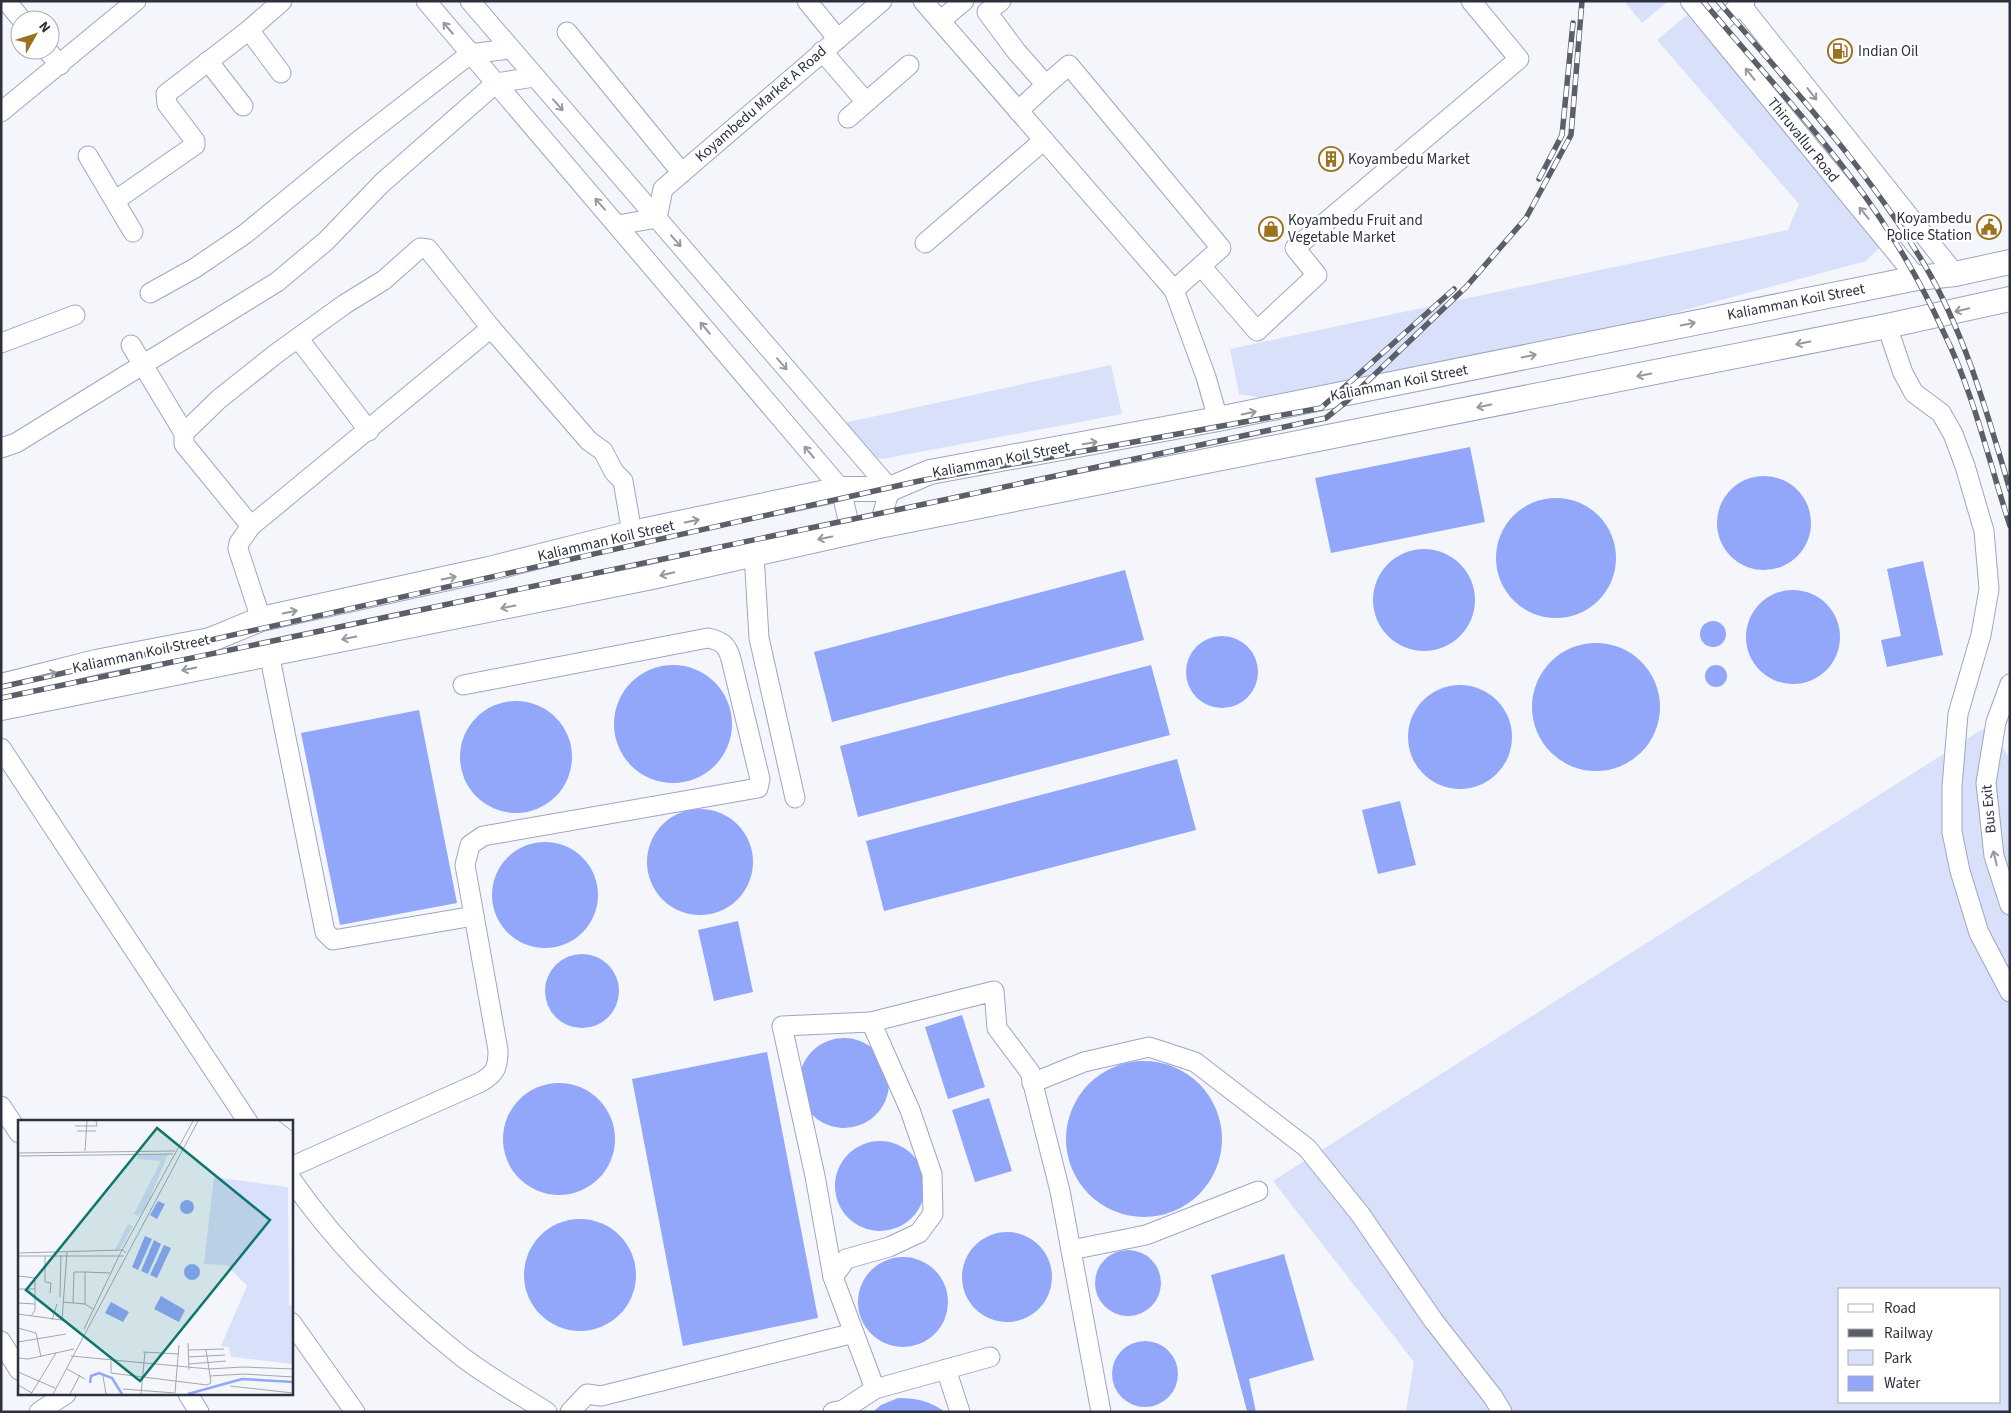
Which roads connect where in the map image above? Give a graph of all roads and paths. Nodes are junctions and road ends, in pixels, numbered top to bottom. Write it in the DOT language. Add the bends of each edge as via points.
graph roads {
  1 [pos="136,1"];
  2 [pos="282,1"];
  3 [pos="426,1"];
  4 [pos="470,1"];
  5 [pos="807,1"];
  6 [pos="882,1"];
  7 [pos="923,1"];
  8 [pos="964,1"];
  9 [pos="1001,1"];
  10 [pos="1471,1"];
  11 [pos="1741,2"];
  12 [pos="1695,3"];
  13 [pos="940,21"];
  14 [pos="1713,29"];
  15 [pos="249,30"];
  16 [pos="567,32"];
  17 [pos="838,39"];
  18 [pos="509,48"];
  19 [pos="822,51"];
  20 [pos="470,54"];
  21 [pos="56,60"];
  22 [pos="208,61"];
  23 [pos="60,65"];
  24 [pos="909,65"];
  25 [pos="281,73"];
  26 [pos="534,77"];
  27 [pos="496,83"];
  28 [pos="1046,85"];
  29 [pos="866,102"];
  30 [pos="243,106"];
  31 [pos="1018,111"];
  32 [pos="1,112"];
  33 [pos="848,118"];
  34 [pos="1044,140"];
  35 [pos="88,156"];
  36 [pos="682,173"];
  37 [pos="116,200"];
  38 [pos="657,218"];
  39 [pos="618,225"];
  40 [pos="133,232"];
  41 [pos="924,243"];
  42 [pos="2010,262"];
  43 [pos="1200,266"];
  44 [pos="1955,274"];
  45 [pos="1917,278"];
  46 [pos="1174,290"];
  47 [pos="150,292"];
  48 [pos="2010,299"];
  49 [pos="75,315"];
  50 [pos="1887,326"];
  51 [pos="491,328"];
  52 [pos="298,338"];
  53 [pos="1,343"];
  54 [pos="131,345"];
  55 [pos="143,366"];
  56 [pos="1218,419"];
  57 [pos="369,431"];
  58 [pos="184,433"];
  59 [pos="1,448"];
  60 [pos="841,489"];
  61 [pos="890,490"];
  62 [pos="251,526"];
  63 [pos="879,526"];
  64 [pos="632,533"];
  65 [pos="851,533"];
  66 [pos="754,554"];
  67 [pos="261,619"];
  68 [pos="269,653"];
  69 [pos="2010,684"];
  70 [pos="463,685"];
  71 [pos="1,686"];
  72 [pos="1,708"];
  73 [pos="1,748"];
  74 [pos="795,798"];
  75 [pos="2010,905"];
  76 [pos="474,916"];
  77 [pos="2010,992"];
  78 [pos="871,1022"];
  79 [pos="1032,1083"];
  80 [pos="1,1106"];
  81 [pos="247,1120"];
  82 [pos="18,1132"];
  83 [pos="292,1167"];
  84 [pos="292,1180"];
  85 [pos="1258,1191"];
  86 [pos="1071,1250"];
  87 [pos="833,1277"];
  88 [pos="292,1323"];
  89 [pos="854,1333"];
  90 [pos="1,1340"];
  91 [pos="990,1357"];
  92 [pos="18,1368"];
  93 [pos="946,1369"];
  94 [pos="875,1389"];
  95 [pos="62,1396"];
  96 [pos="189,1396"];
  97 [pos="39,1407"];
  98 [pos="199,1412"];
  99 [pos="355,1412"];
  100 [pos="547,1412"];
  101 [pos="570,1412"];
  102 [pos="833,1412"];
  103 [pos="960,1412"];
  104 [pos="1101,1412"];
  105 [pos="1502,1412"];
  1 -- 23 [label="street"];
  2 -- 15 [label="street"];
  20 -- 3 [label="street, one-way"];
  4 -- 18 [label="street"];
  5 -- 17 [label="street"];
  6 -- 17 [label="street, Koyambedu Market A Road"];
  7 -- 13 [label="street"];
  8 -- 13 [label="street"];
  9 -- 28 [label="street" via="987,12"];
  10 -- 43 [label="street" via="1519,59 1295,248 1317,276 1257,332"];
  11 -- 14 [label="street"];
  11 -- 44 [label="street, one-way"];
  12 -- 14 [label="street, Thiruvallur Road"];
  13 -- 31 [label="street"];
  45 -- 14 [label="street, Thiruvallur Road, one-way"];
  15 -- 22 [label="street"];
  15 -- 25 [label="street"];
  16 -- 36 [label="street"];
  17 -- 19 [label="street, Koyambedu Market A Road"];
  18 -- 20 [label="street"];
  18 -- 26 [label="street"];
  19 -- 29 [label="street"];
  19 -- 36 [label="street, Koyambedu Market A Road"];
  20 -- 27 [label="street"];
  20 -- 47 [label="street" via="245,234 195,268"];
  21 -- 23 [label="street"];
  22 -- 30 [label="street"];
  22 -- 37 [label="street" via="166,94 168,104 195,140 195,145"];
  23 -- 32 [label="street"];
  24 -- 29 [label="street"];
  26 -- 27 [label="street"];
  26 -- 38 [label="street, one-way"];
  39 -- 27 [label="street, one-way"];
  27 -- 55 [label="street" via="382,183 326,241 277,282"];
  28 -- 31 [label="street"];
  28 -- 43 [label="street" via="1069,65 1221,248"];
  29 -- 33 [label="street"];
  31 -- 34 [label="street"];
  34 -- 41 [label="street"];
  34 -- 46 [label="street"];
  35 -- 37 [label="street"];
  36 -- 38 [label="street, Koyambedu Market A Road" via="663,189"];
  37 -- 40 [label="street"];
  38 -- 39 [label="street"];
  38 -- 61 [label="street, one-way"];
  60 -- 39 [label="street, one-way"];
  42 -- 44 [label="main road, Kaliamman Koil Street"];
  43 -- 46 [label="street"];
  44 -- 45 [label="main road, Kaliamman Koil Street"];
  56 -- 45 [label="main road, Kaliamman Koil Street, one-way"];
  46 -- 56 [label="street"];
  48 -- 50 [label="main road, Kaliamman Koil Street, one-way"];
  49 -- 53 [label="street"];
  50 -- 63 [label="main road, Kaliamman Koil Street, one-way"];
  50 -- 77 [label="street" via="1903,373 1914,393 1941,413 1953,434 1984,530 1989,589 1981,635 1958,714 1952,832 1960,871 1980,933"];
  51 -- 52 [label="street" via="428,249 422,248 384,280"];
  51 -- 57 [label="street"];
  51 -- 64 [label="street" via="589,441 603,451 623,481"];
  52 -- 57 [label="street"];
  52 -- 58 [label="street" via="219,399"];
  54 -- 55 [label="street"];
  55 -- 58 [label="street"];
  55 -- 59 [label="street" via="16,443"];
  61 -- 56 [label="main road, Kaliamman Koil Street, one-way" via="930,472"];
  57 -- 62 [label="street"];
  58 -- 62 [label="street" via="184,444 188,450"];
  60 -- 61 [label="main road, Kaliamman Koil Street"];
  64 -- 60 [label="main road, Kaliamman Koil Street, one-way"];
  60 -- 65 [label="street"];
  61 -- 63 [label="street"];
  62 -- 67 [label="street" via="238,549"];
  63 -- 65 [label="main road, Kaliamman Koil Street"];
  67 -- 64 [label="main road, Kaliamman Koil Street, one-way" via="489,569"];
  65 -- 66 [label="main road, Kaliamman Koil Street, one-way"];
  66 -- 68 [label="main road, Kaliamman Koil Street, one-way"];
  66 -- 74 [label="street" via="759,638"];
  71 -- 67 [label="main road, Kaliamman Koil Street, one-way" via="96,662 210,640"];
  68 -- 72 [label="main road, Kaliamman Koil Street, one-way"];
  68 -- 76 [label="street" via="325,932 333,940"];
  75 -- 69 [label="street, Bus Exit, one-way" via="1994,856 1986,783 1996,722"];
  70 -- 76 [label="street" via="708,638 720,640 731,659 760,779 758,788 483,836 470,845 464,865"];
  73 -- 81 [label="street"];
  76 -- 83 [label="street" via="498,1050 498,1066 492,1076"];
  78 -- 79 [label="street" via="994,991 997,1028 1030,1072"];
  78 -- 87 [label="street" via="910,1110 932,1174 933,1214 919,1233 889,1247 846,1259"];
  78 -- 87 [label="street" via="782,1026"];
  79 -- 86 [label="street" via="1060,1191"];
  79 -- 105 [label="street" via="1084,1062 1149,1046 1196,1062 1307,1148 1360,1214"];
  80 -- 82 [label="street"];
  84 -- 100 [label="street" via="319,1219 374,1279 462,1357"];
  85 -- 86 [label="street" via="1146,1236"];
  86 -- 104 [label="street"];
  87 -- 89 [label="street"];
  88 -- 99 [label="street"];
  89 -- 94 [label="street"];
  89 -- 101 [label="street" via="601,1396 586,1394"];
  90 -- 92 [label="street"];
  91 -- 93 [label="street"];
  93 -- 94 [label="street"];
  93 -- 103 [label="street"];
  94 -- 102 [label="street" via="844,1410"];
  95 -- 97 [label="street"];
  96 -- 98 [label="street"];
}
